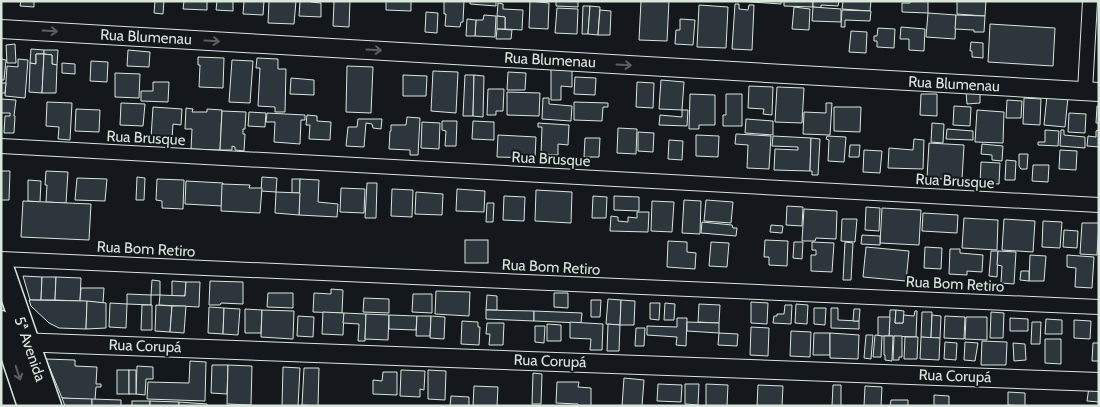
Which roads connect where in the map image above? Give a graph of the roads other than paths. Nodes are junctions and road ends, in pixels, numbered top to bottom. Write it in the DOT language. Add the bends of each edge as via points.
graph roads {
  1 [pos="1090,1"];
  2 [pos="1,28"];
  3 [pos="1092,92"];
  4 [pos="1,146"];
  5 [pos="1099,205"];
  6 [pos="1,259"];
  7 [pos="1,264"];
  8 [pos="1099,307"];
  9 [pos="10,337"];
  10 [pos="1099,382"];
  11 [pos="29,406"];
  12 [pos="50,406"];
  1 -- 3 [label="street"];
  2 -- 3 [label="street, Rua Blumenau, one-way"];
  4 -- 5 [label="street, Rua Brusque"];
  6 -- 8 [label="street, Rua Bom Retiro"];
  7 -- 9 [label="main road, 5ª Avenida"];
  9 -- 10 [label="street, Rua Corupá"];
  9 -- 11 [label="main road, 5ª Avenida, one-way"];
  9 -- 12 [label="main road, 5ª Avenida"];
}
